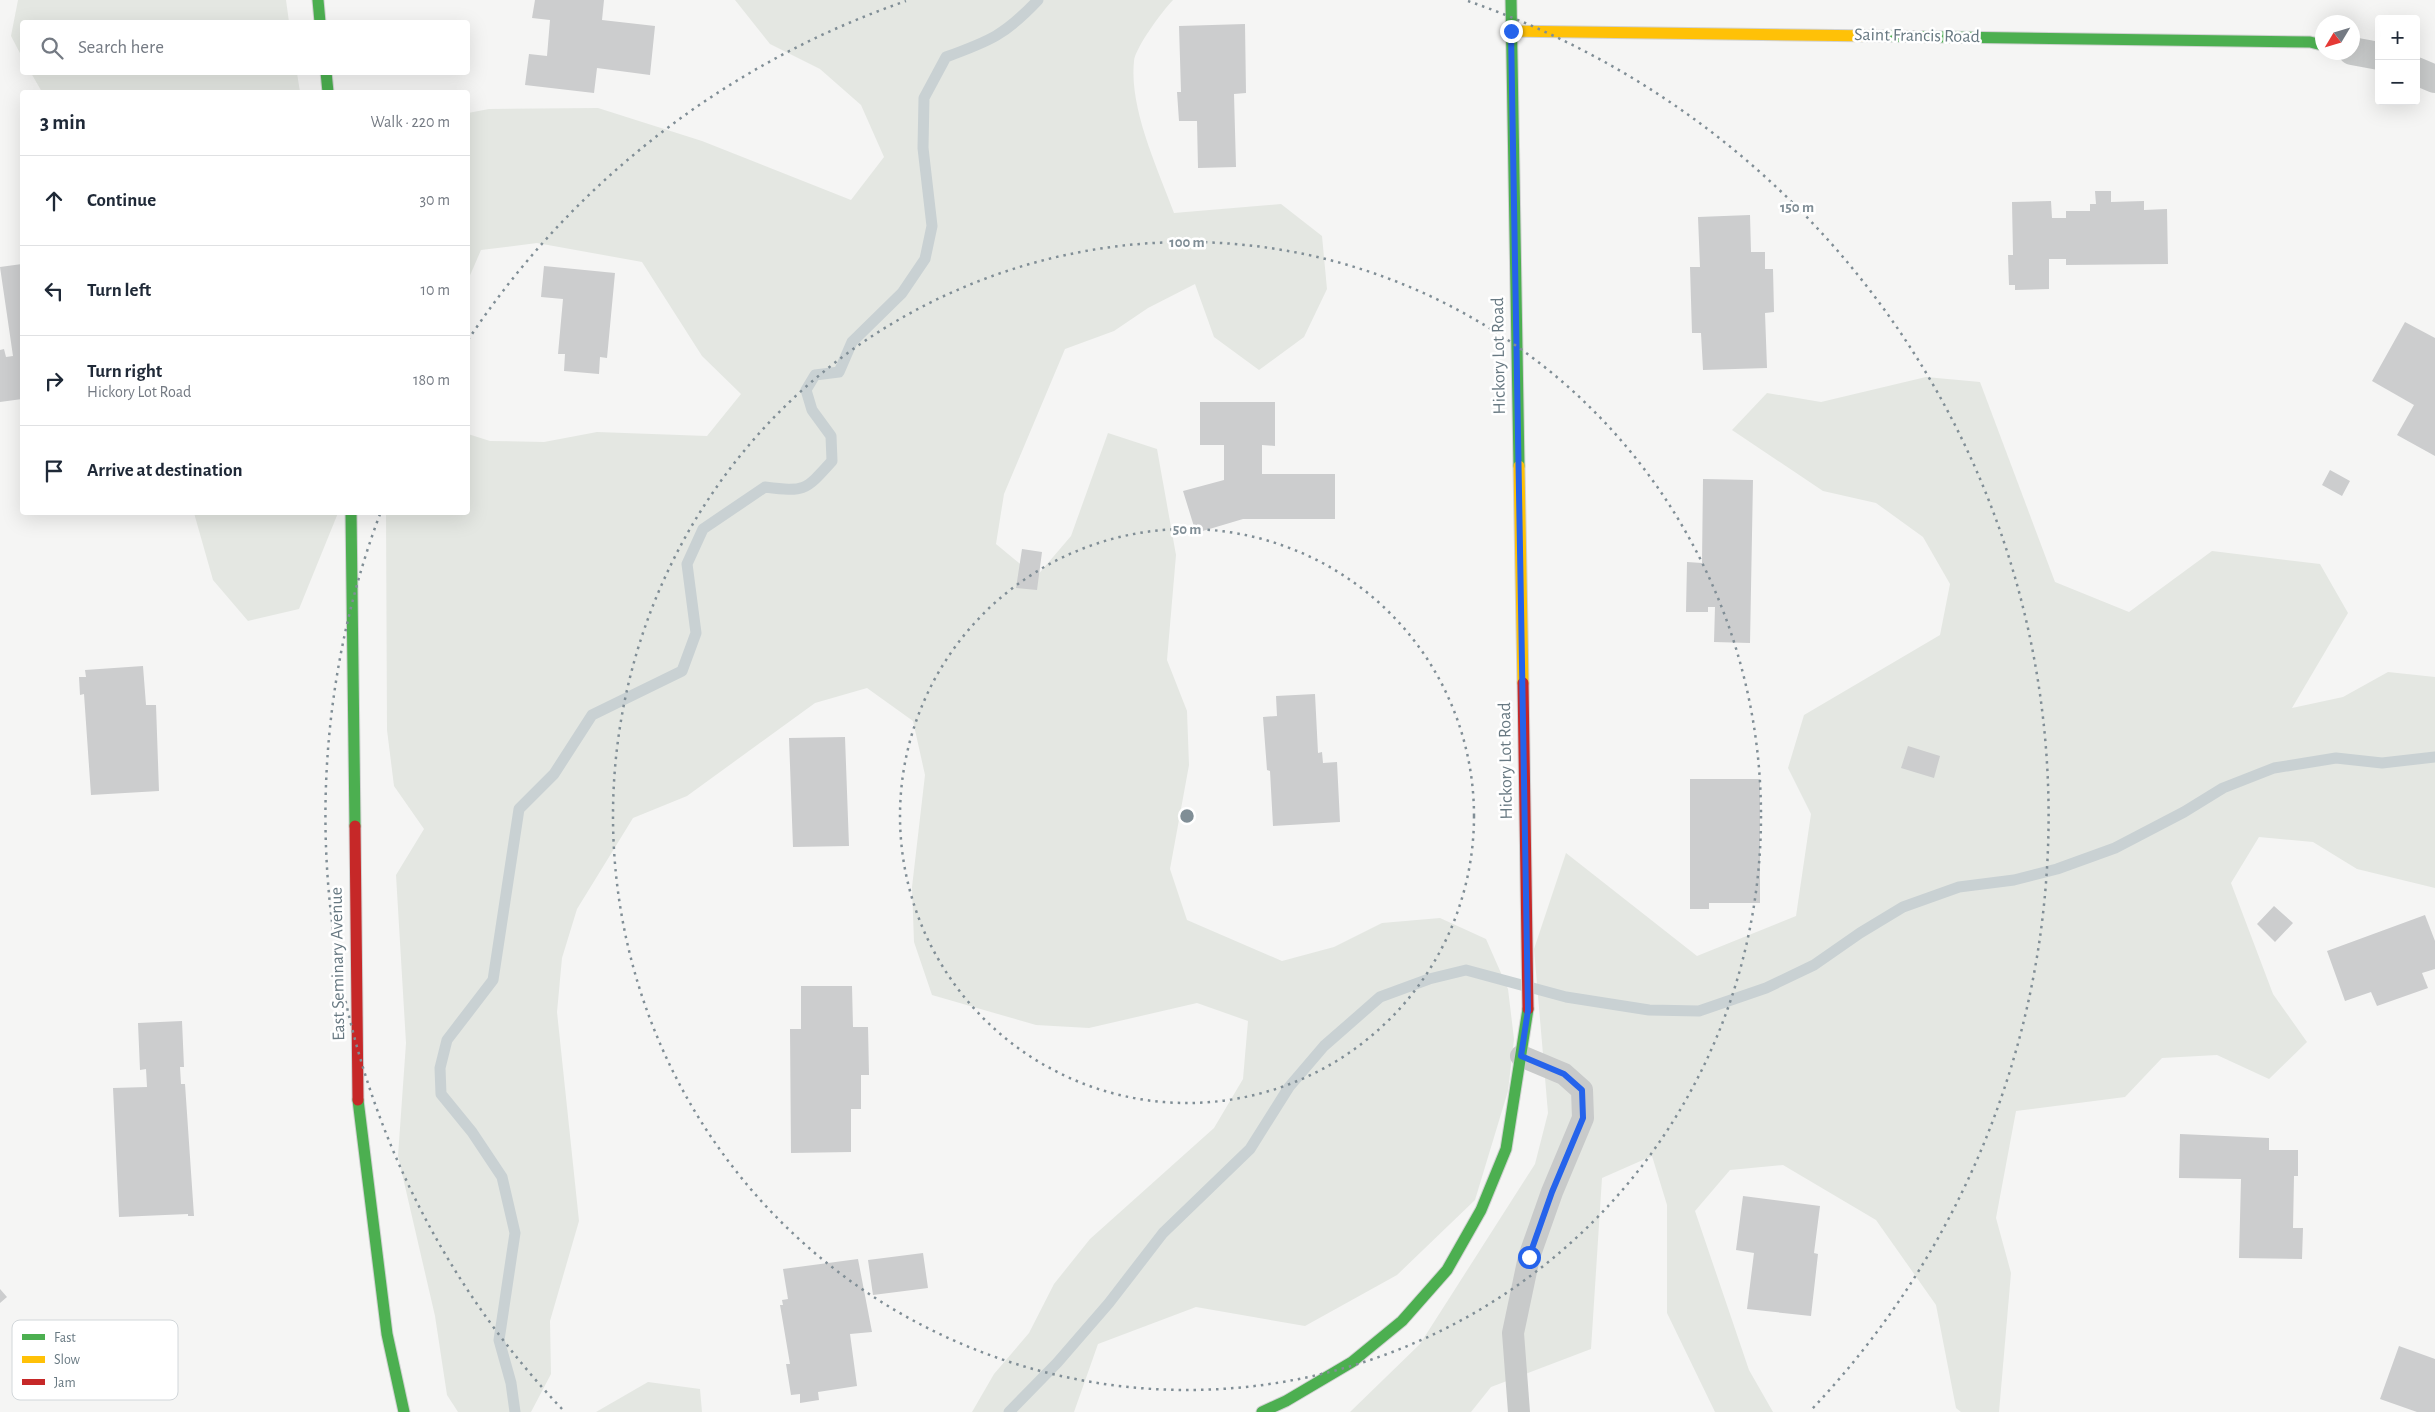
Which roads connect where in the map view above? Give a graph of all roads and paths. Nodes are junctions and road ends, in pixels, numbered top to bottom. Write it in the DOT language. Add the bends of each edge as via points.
graph roads {
  1 [pos="318,0"];
  2 [pos="1511,0"];
  3 [pos="320,20"];
  4 [pos="1511,31"];
  5 [pos="2315,43"];
  6 [pos="2360,52"];
  7 [pos="2375,55"];
  8 [pos="2420,73"];
  9 [pos="326,75"];
  10 [pos="2435,79"];
  11 [pos="328,90"];
  12 [pos="351,515"];
  13 [pos="1521,1056"];
  14 [pos="404,1412"];
  15 [pos="1262,1412"];
  16 [pos="1519,1412"];
  1 -- 3 [label="street"];
  2 -- 4 [label="street, Hickory Lot Road"];
  4 -- 5 [label="street, Saint Francis Road"];
  4 -- 13 [label="street, Hickory Lot Road" via="1528,1010"];
  6 -- 7 [label="street"];
  8 -- 10 [label="street"];
  9 -- 11 [label="street"];
  12 -- 14 [label="street, East Seminary Avenue" via="358,1106 387,1334"];
  13 -- 15 [label="street, Hickory Lot Road" via="1506,1149 1481,1210 1447,1270 1402,1321 1352,1362"];
  13 -- 16 [label="lane" via="1564,1074 1582,1090 1583,1118 1552,1192 1527,1267 1513,1333"];
}
